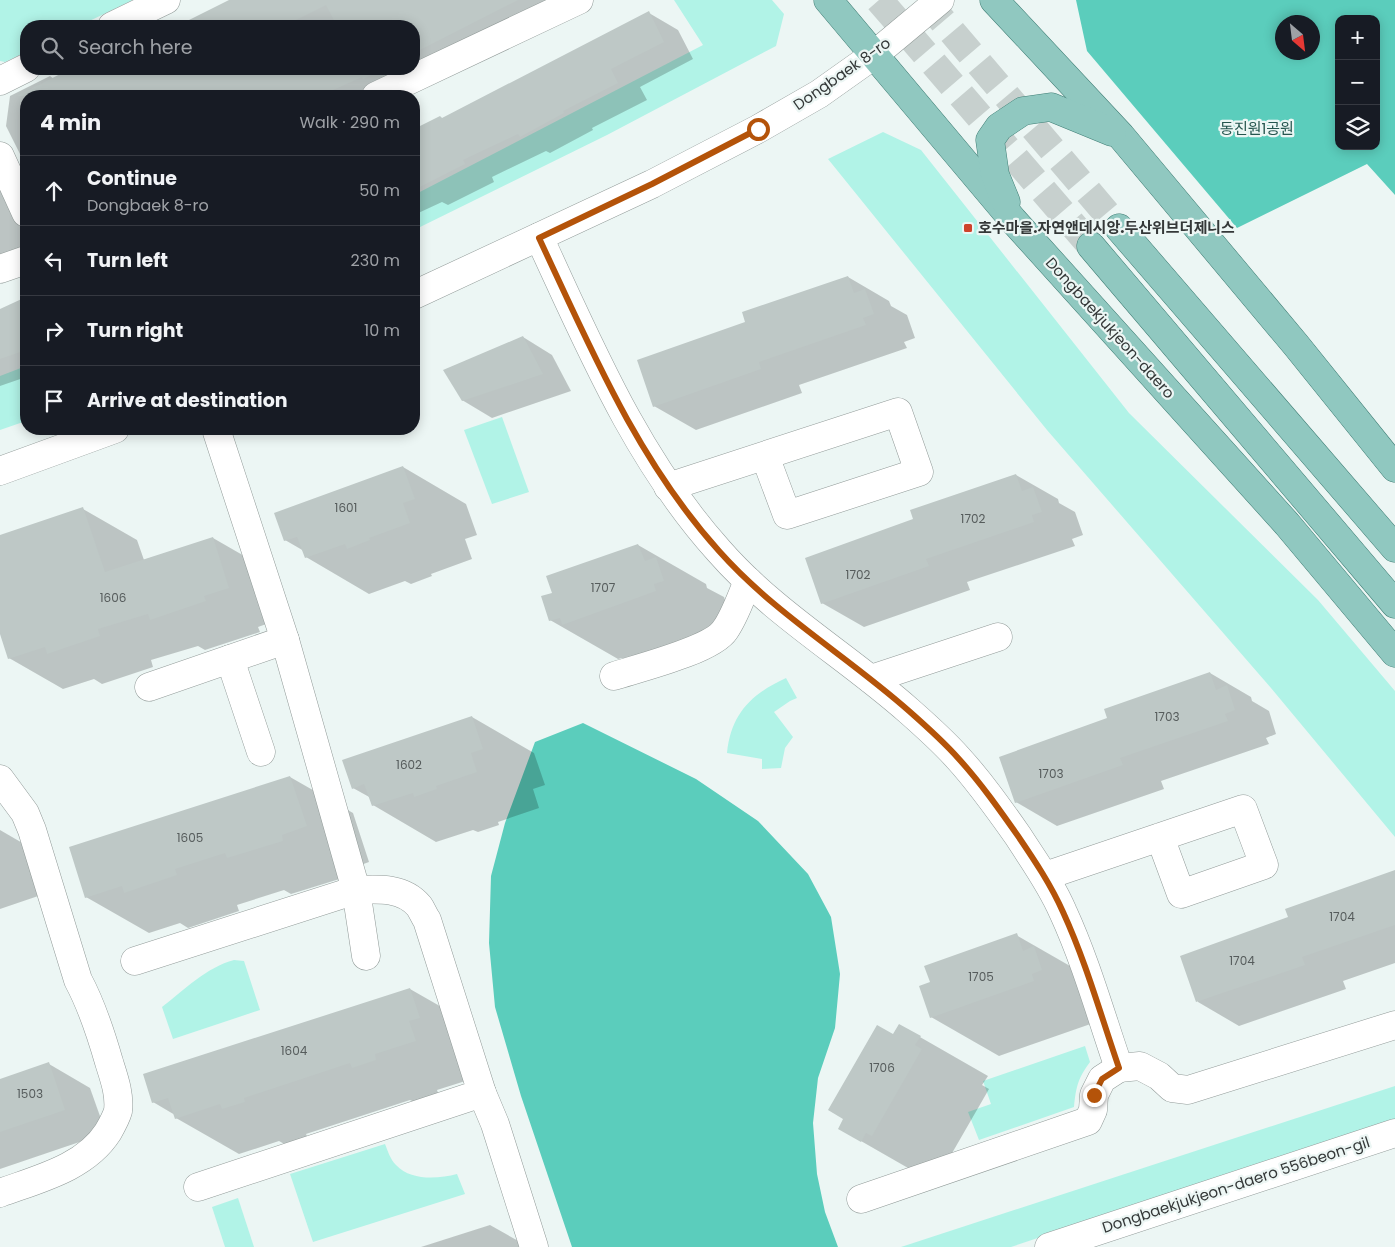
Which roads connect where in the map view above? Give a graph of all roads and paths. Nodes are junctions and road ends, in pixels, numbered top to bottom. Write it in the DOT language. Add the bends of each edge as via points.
graph roads {
  1 [pos="166,0"];
  2 [pos="579,0"];
  3 [pos="828,0"];
  4 [pos="940,0"];
  5 [pos="994,0"];
  6 [pos="124,20"];
  7 [pos="874,55"];
  8 [pos="20,71"];
  9 [pos="0,81"];
  10 [pos="389,90"];
  11 [pos="1121,136"];
  12 [pos="0,156"];
  13 [pos="20,200"];
  14 [pos="1013,220"];
  15 [pos="1119,228"];
  16 [pos="539,238"];
  17 [pos="1091,246"];
  18 [pos="20,262"];
  19 [pos="0,269"];
  20 [pos="420,292"];
  21 [pos="99,435"];
  22 [pos="218,435"];
  23 [pos="765,456"];
  24 [pos="1395,468"];
  25 [pos="0,471"];
  26 [pos="668,487"];
  27 [pos="1395,548"];
  28 [pos="748,581"];
  29 [pos="1395,604"];
  30 [pos="998,637"];
  31 [pos="285,640"];
  32 [pos="1395,653"];
  33 [pos="230,659"];
  34 [pos="614,676"];
  35 [pos="871,679"];
  36 [pos="149,687"];
  37 [pos="261,752"];
  38 [pos="0,779"];
  39 [pos="1160,837"];
  40 [pos="1045,876"];
  41 [pos="356,890"];
  42 [pos="366,956"];
  43 [pos="135,961"];
  44 [pos="1395,1025"];
  45 [pos="1119,1068"];
  46 [pos="482,1093"];
  47 [pos="1395,1134"];
  48 [pos="198,1187"];
  49 [pos="0,1193"];
  50 [pos="861,1199"];
  51 [pos="534,1247"];
  52 [pos="1049,1247"];
  1 -- 6 [label="street"];
  2 -- 10 [label="street"];
  3 -- 7 [label="main road, Dongbaekjukjeon-daero"];
  4 -- 7 [label="street, Dongbaek 8-ro"];
  5 -- 11 [label="main road"];
  7 -- 14 [label="main road, Dongbaekjukjeon-daero"];
  7 -- 16 [label="street, Dongbaek 8-ro" via="819,94 758,129"];
  8 -- 9 [label="street"];
  11 -- 14 [label="main road" via="1051,107 1022,110 999,127 990,140 991,148 995,174"];
  11 -- 24 [label="main road" via="1296,344"];
  12 -- 13 [label="street"];
  14 -- 32 [label="main road, Dongbaekjukjeon-daero" via="1287,524"];
  15 -- 27 [label="main road"];
  16 -- 20 [label="street, Dongbaek 8-ro"];
  16 -- 26 [label="street" via="606,381"];
  17 -- 29 [label="main road"];
  18 -- 19 [label="street"];
  21 -- 25 [label="street"];
  22 -- 31 [label="street"];
  23 -- 23 [label="street" via="898,412 919,472 787,515"];
  23 -- 26 [label="street"];
  26 -- 28 [label="street" via="720,552"];
  28 -- 34 [label="street" via="725,631 715,640 702,648"];
  28 -- 35 [label="street" via="785,614"];
  30 -- 35 [label="street"];
  31 -- 33 [label="street"];
  31 -- 41 [label="street"];
  33 -- 36 [label="street"];
  33 -- 37 [label="street"];
  35 -- 40 [label="street" via="957,756"];
  38 -- 49 [label="street" via="25,813 78,980 97,1024 118,1094 118,1112 97,1146 68,1167"];
  39 -- 40 [label="street"];
  40 -- 45 [label="street" via="1081,953"];
  41 -- 42 [label="street"];
  41 -- 43 [label="street"];
  41 -- 46 [label="street" via="381,888 402,893 419,906 427,920"];
  44 -- 45 [label="street" via="1188,1090 1172,1088 1140,1066"];
  45 -- 50 [label="street" via="1102,1079 1094,1095 1088,1121"];
  46 -- 48 [label="street"];
  46 -- 51 [label="street"];
  47 -- 52 [label="street, Dongbaekjukjeon-daero 556beon-gil"];
}
